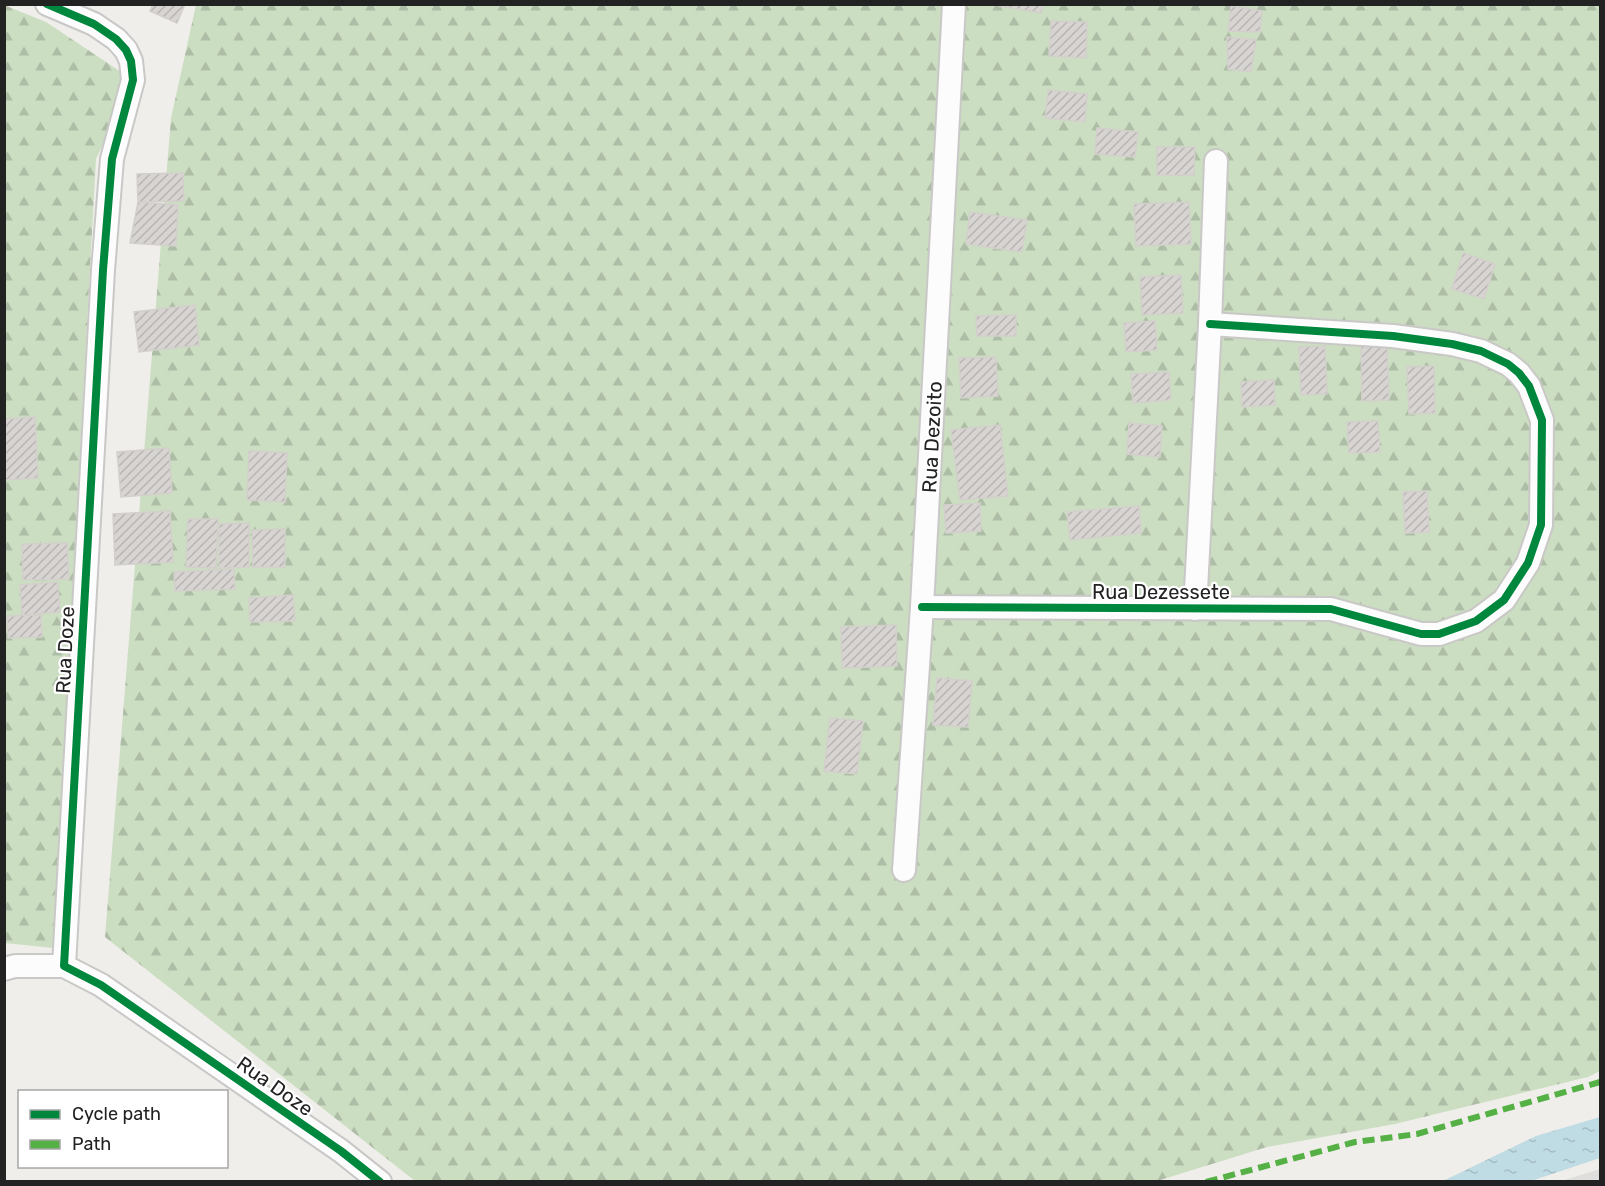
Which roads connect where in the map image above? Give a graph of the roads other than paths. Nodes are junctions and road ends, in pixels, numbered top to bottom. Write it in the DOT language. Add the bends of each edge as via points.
graph roads {
  1 [pos="46,4"];
  2 [pos="954,4"];
  3 [pos="1216,160"];
  4 [pos="1210,324"];
  5 [pos="922,607"];
  6 [pos="1195,609"];
  7 [pos="904,870"];
  8 [pos="64,966"];
  9 [pos="4,969"];
  10 [pos="380,1182"];
  1 -- 8 [label="street, Rua Doze" via="94,24 116,39 131,61 134,80 112,159 103,270"];
  2 -- 5 [label="street, Rua Dezoito"];
  3 -- 4 [label="street"];
  4 -- 6 [label="street"];
  4 -- 6 [label="street, Rua Dezessete" via="1393,336 1481,351 1508,364 1529,386 1542,420 1541,525 1528,563 1504,600 1476,621 1439,634 1421,634 1331,609"];
  5 -- 6 [label="street, Rua Dezessete"];
  5 -- 7 [label="street, Rua Dezoito"];
  8 -- 9 [label="street"];
  8 -- 10 [label="street, Rua Doze" via="101,985"];
}
